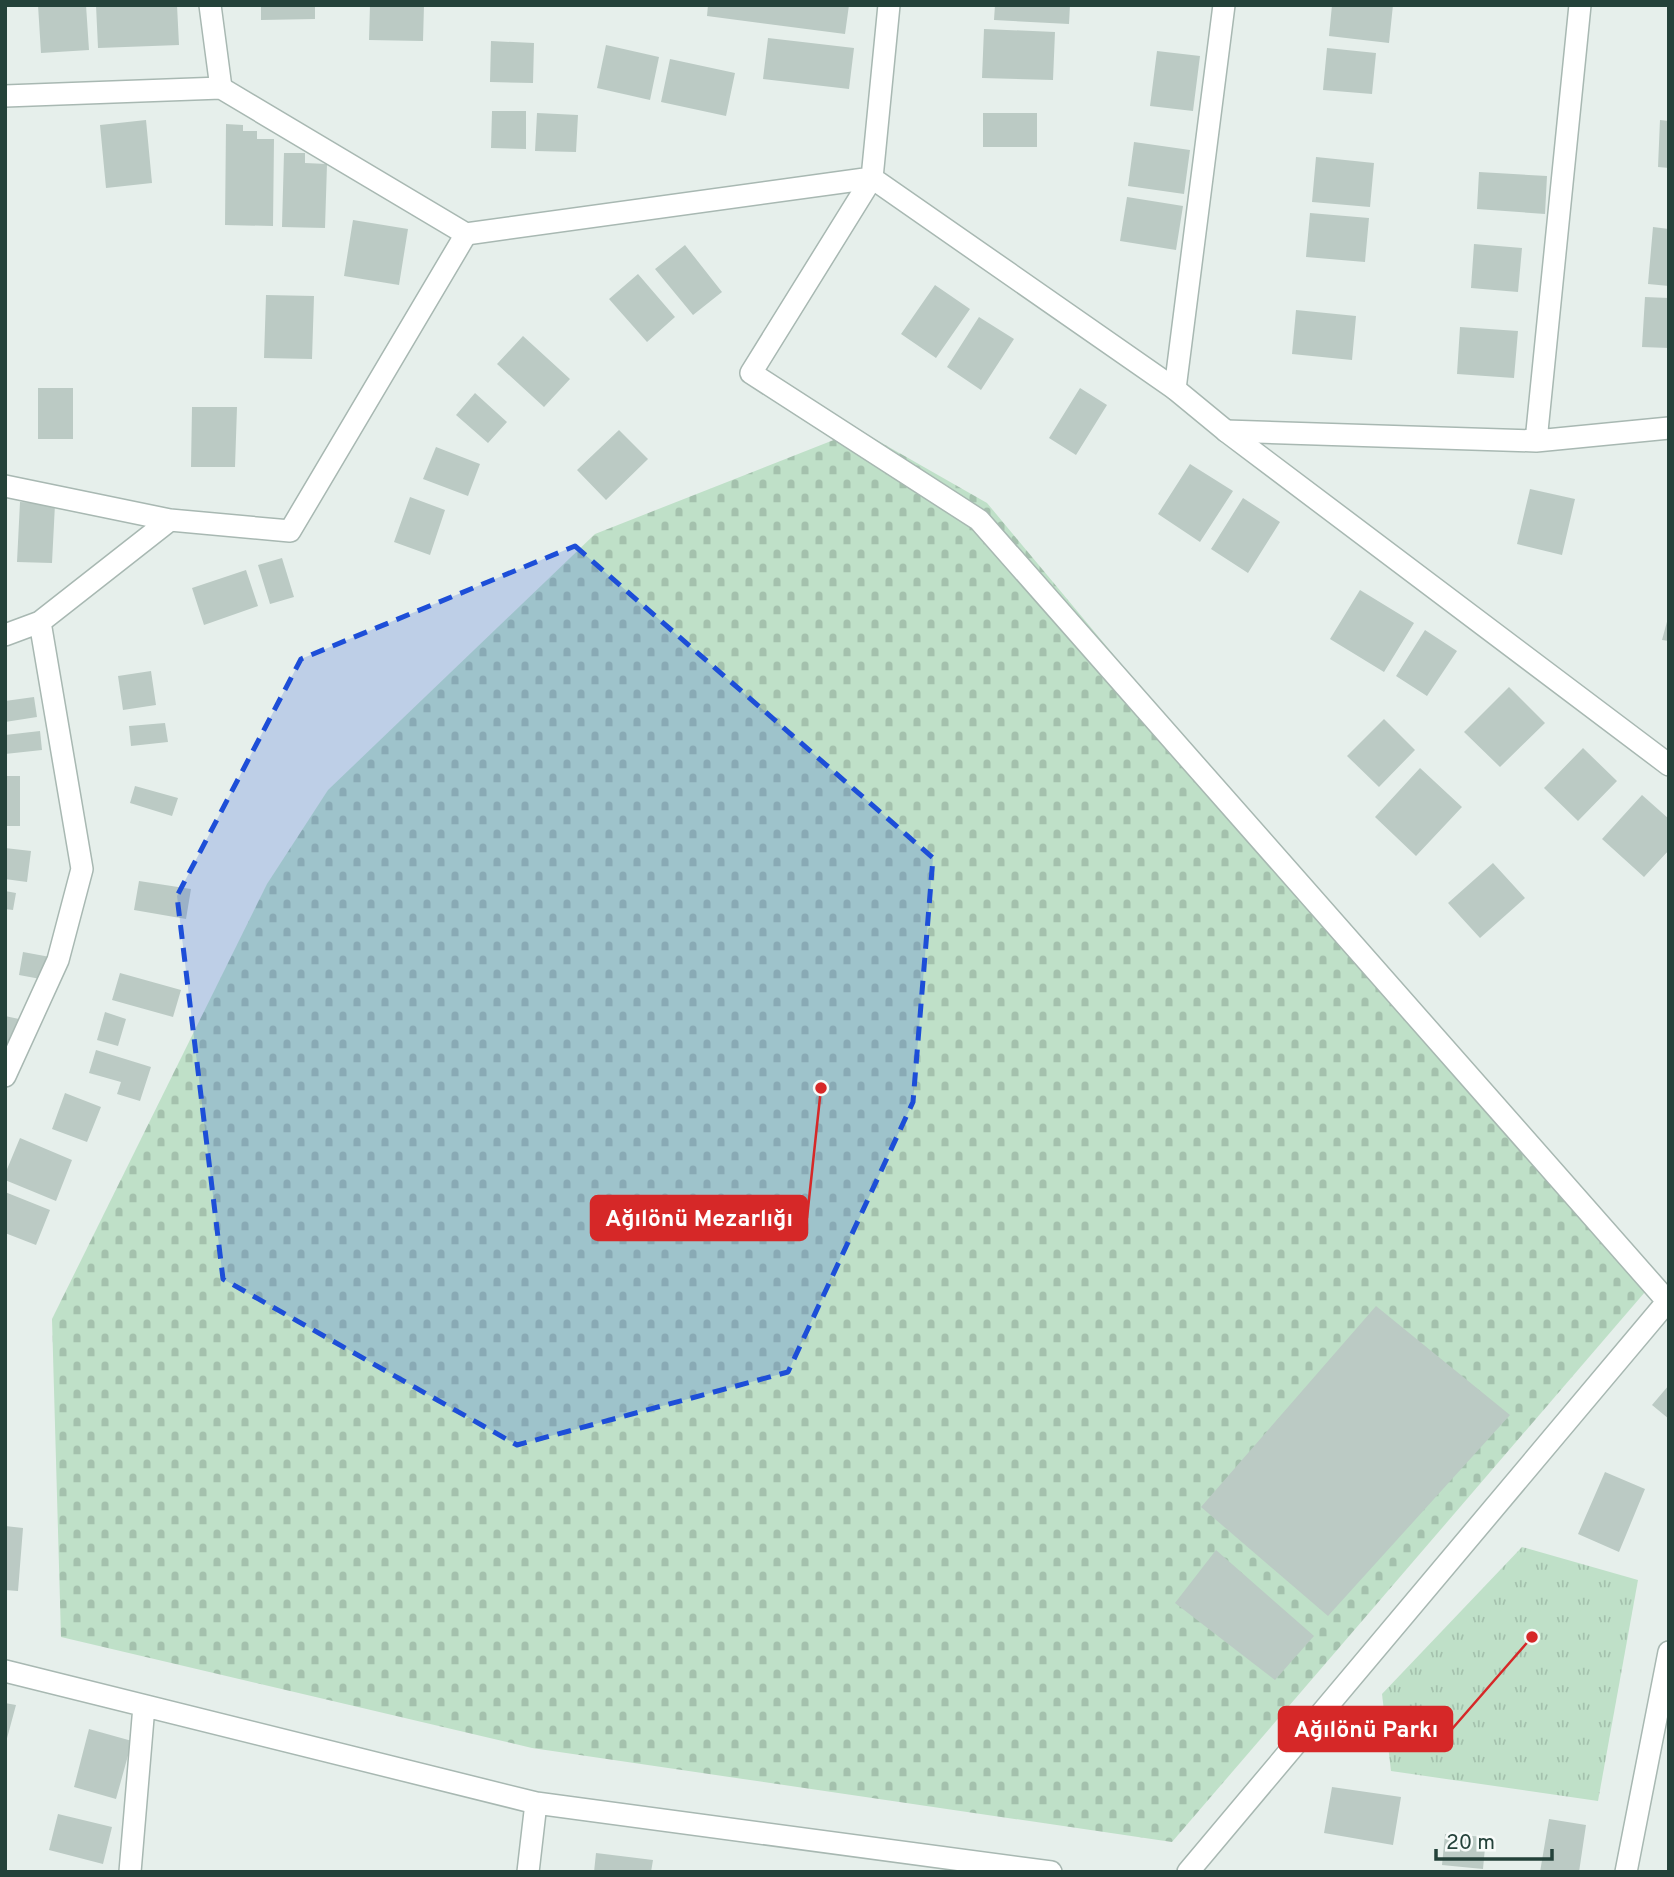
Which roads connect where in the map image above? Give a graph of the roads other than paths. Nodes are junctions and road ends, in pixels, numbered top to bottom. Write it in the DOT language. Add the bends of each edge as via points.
graph roads {
  1 [pos="210,5"];
  2 [pos="889,5"];
  3 [pos="1224,5"];
  4 [pos="1580,5"];
  5 [pos="221,88"];
  6 [pos="5,96"];
  7 [pos="872,178"];
  8 [pos="466,234"];
  9 [pos="1174,389"];
  10 [pos="1669,428"];
  11 [pos="1226,431"];
  12 [pos="1536,441"];
  13 [pos="5,486"];
  14 [pos="170,520"];
  15 [pos="40,622"];
  16 [pos="5,635"];
  17 [pos="1669,765"];
  18 [pos="5,1076"];
  19 [pos="1668,1302"];
  20 [pos="1669,1653"];
  21 [pos="5,1671"];
  22 [pos="144,1706"];
  23 [pos="536,1803"];
  24 [pos="934,1863"];
  25 [pos="130,1872"];
  26 [pos="528,1872"];
  27 [pos="1051,1872"];
  28 [pos="1188,1872"];
  29 [pos="1626,1872"];
  1 -- 5 [label="street"];
  2 -- 7 [label="street"];
  3 -- 9 [label="street"];
  4 -- 12 [label="street"];
  5 -- 6 [label="street"];
  5 -- 8 [label="street"];
  7 -- 8 [label="street"];
  7 -- 9 [label="street"];
  7 -- 19 [label="street" via="751,373 979,520"];
  8 -- 14 [label="street" via="290,531"];
  9 -- 11 [label="street"];
  10 -- 12 [label="street"];
  11 -- 12 [label="street"];
  11 -- 17 [label="street"];
  13 -- 14 [label="street"];
  14 -- 15 [label="street"];
  15 -- 16 [label="street"];
  15 -- 18 [label="street" via="82,869 58,960"];
  19 -- 28 [label="street"];
  20 -- 29 [label="street"];
  21 -- 22 [label="street"];
  22 -- 23 [label="street"];
  22 -- 25 [label="street"];
  23 -- 24 [label="street"];
  23 -- 26 [label="street"];
  24 -- 27 [label="street"];
}
